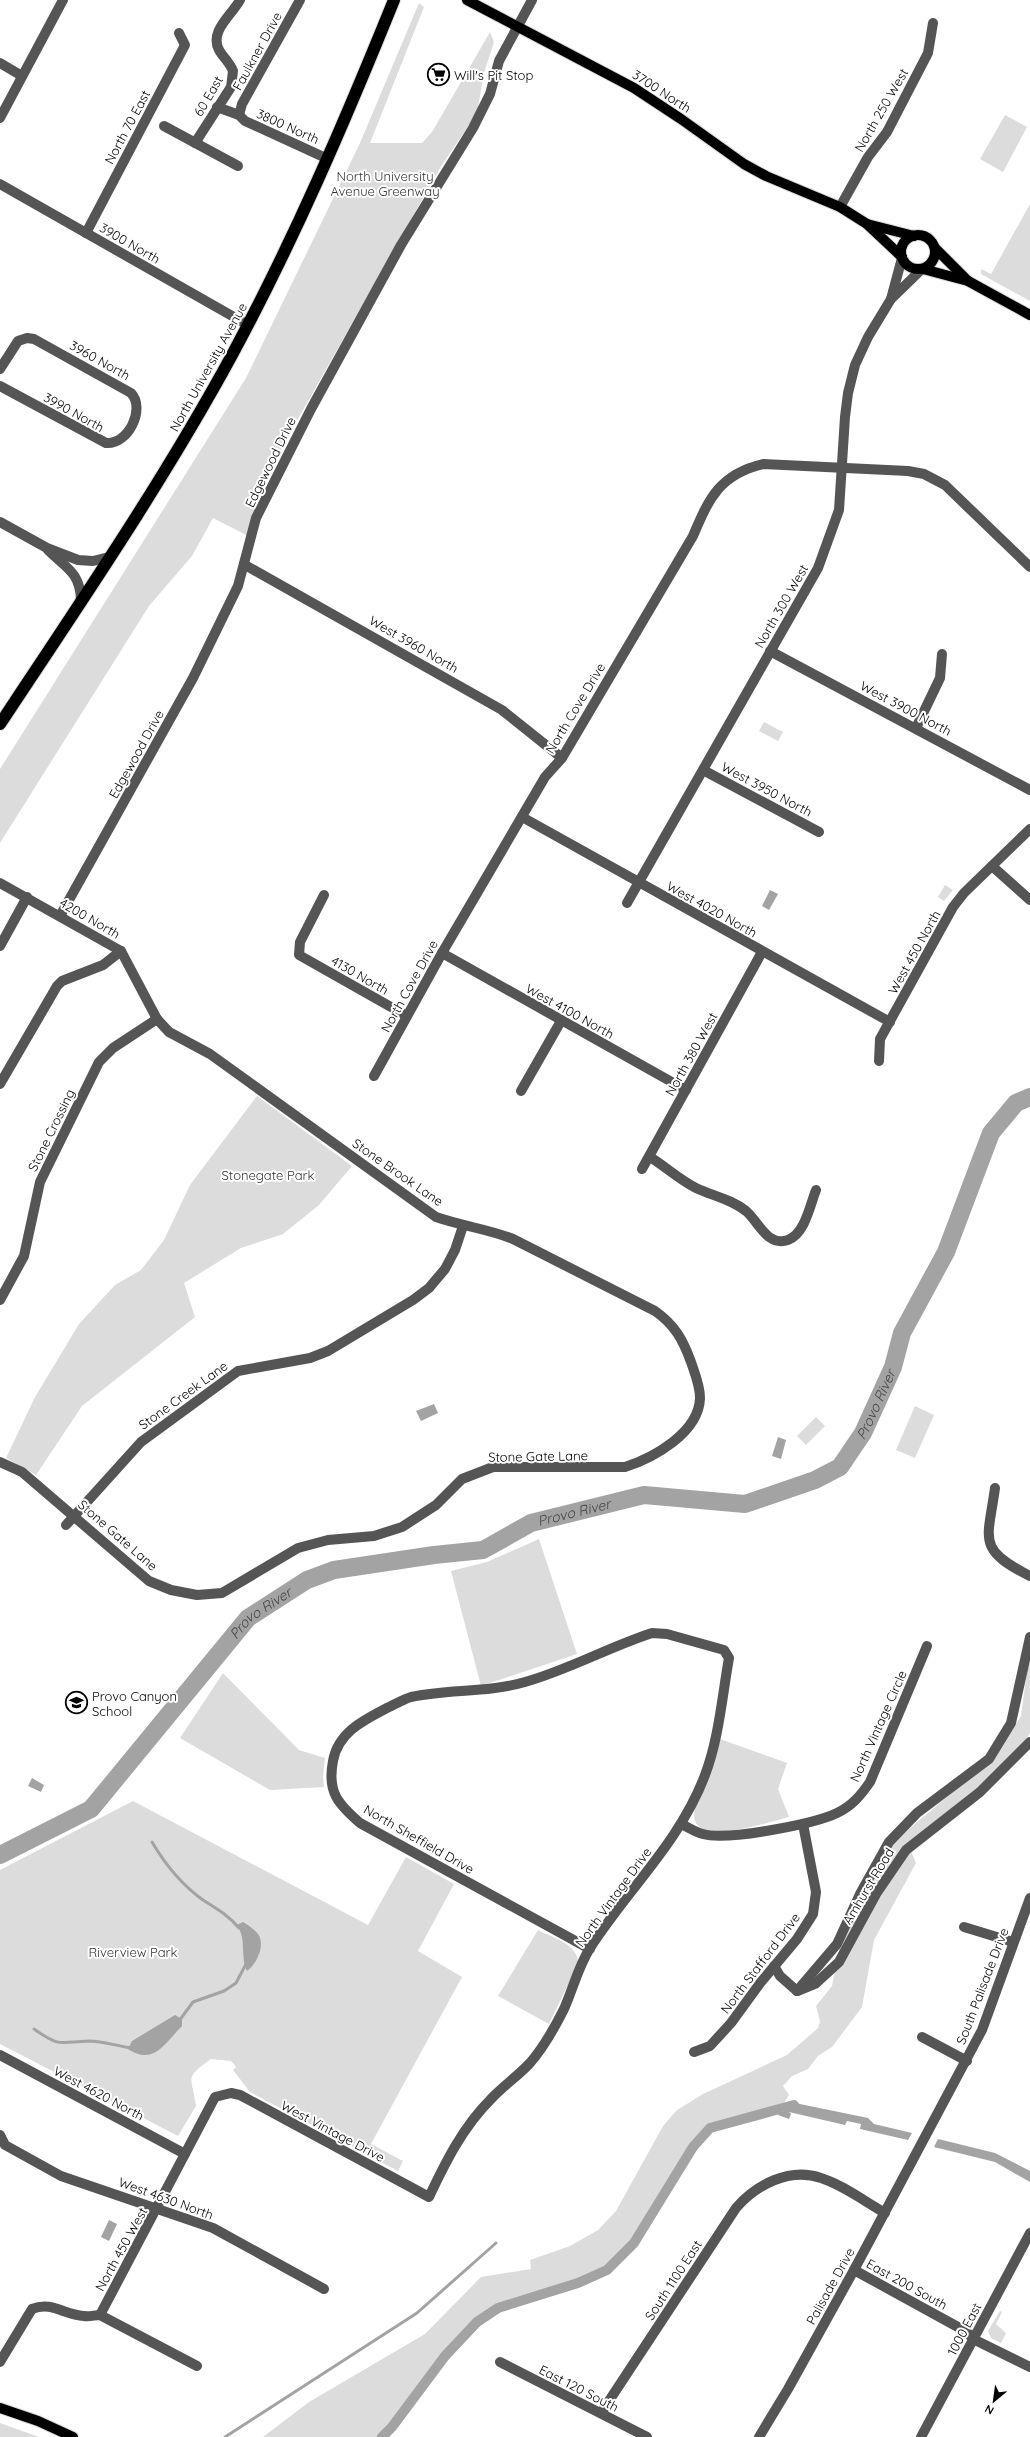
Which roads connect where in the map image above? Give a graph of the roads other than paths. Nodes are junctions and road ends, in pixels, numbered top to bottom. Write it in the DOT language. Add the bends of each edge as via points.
graph roads {
  1 [pos="62,0"];
  2 [pos="240,0"];
  3 [pos="300,0"];
  4 [pos="394,0"];
  5 [pos="467,0"];
  6 [pos="532,0"];
  7 [pos="933,23"];
  8 [pos="517,25"];
  9 [pos="179,33"];
  10 [pos="0,63"];
  11 [pos="22,76"];
  12 [pos="216,107"];
  13 [pos="239,115"];
  14 [pos="0,118"];
  15 [pos="164,126"];
  16 [pos="196,143"];
  17 [pos="328,158"];
  18 [pos="238,166"];
  19 [pos="0,184"];
  20 [pos="840,207"];
  21 [pos="867,224"];
  22 [pos="86,233"];
  23 [pos="914,236"];
  24 [pos="935,248"];
  25 [pos="902,257"];
  26 [pos="922,269"];
  27 [pos="968,281"];
  28 [pos="891,299"];
  29 [pos="1030,315"];
  30 [pos="248,325"];
  31 [pos="0,369"];
  32 [pos="0,386"];
  33 [pos="131,425"];
  34 [pos="843,468"];
  35 [pos="0,522"];
  36 [pos="47,548"];
  37 [pos="109,557"];
  38 [pos="245,565"];
  39 [pos="1030,567"];
  40 [pos="81,600"];
  41 [pos="770,651"];
  42 [pos="942,654"];
  43 [pos="0,724"];
  44 [pos="916,728"];
  45 [pos="562,758"];
  46 [pos="703,770"];
  47 [pos="1030,790"];
  48 [pos="522,817"];
  49 [pos="1030,829"];
  50 [pos="819,832"];
  51 [pos="992,866"];
  52 [pos="639,882"];
  53 [pos="0,883"];
  54 [pos="324,895"];
  55 [pos="27,897"];
  56 [pos="1030,900"];
  57 [pos="627,903"];
  58 [pos="60,916"];
  59 [pos="0,946"];
  60 [pos="121,951"];
  61 [pos="762,952"];
  62 [pos="442,953"];
  63 [pos="407,1016"];
  64 [pos="157,1019"];
  65 [pos="561,1021"];
  66 [pos="890,1022"];
  67 [pos="879,1061"];
  68 [pos="374,1076"];
  69 [pos="0,1084"];
  70 [pos="686,1090"];
  71 [pos="521,1091"];
  72 [pos="650,1157"];
  73 [pos="642,1169"];
  74 [pos="816,1190"];
  75 [pos="463,1226"];
  76 [pos="0,1300"];
  77 [pos="698,1383"];
  78 [pos="0,1462"];
  79 [pos="995,1488"];
  80 [pos="74,1515"];
  81 [pos="66,1525"];
  82 [pos="1030,1576"];
  83 [pos="1030,1637"];
  84 [pos="927,1646"];
  85 [pos="724,1650"];
  86 [pos="1030,1742"];
  87 [pos="681,1824"];
  88 [pos="803,1824"];
  89 [pos="1030,1898"];
  90 [pos="964,1927"];
  91 [pos="1013,1942"];
  92 [pos="590,1949"];
  93 [pos="774,1966"];
  94 [pos="797,1991"];
  95 [pos="922,2038"];
  96 [pos="694,2052"];
  97 [pos="0,2055"];
  98 [pos="967,2060"];
  99 [pos="223,2094"];
  100 [pos="0,2135"];
  101 [pos="921,2146"];
  102 [pos="185,2154"];
  103 [pos="429,2197"];
  104 [pos="157,2210"];
  105 [pos="885,2213"];
  106 [pos="1030,2233"];
  107 [pos="854,2270"];
  108 [pos="324,2289"];
  109 [pos="100,2315"];
  110 [pos="973,2339"];
  111 [pos="0,2362"];
  112 [pos="500,2362"];
  113 [pos="197,2366"];
  114 [pos="1030,2367"];
  115 [pos="0,2408"];
  116 [pos="601,2413"];
  117 [pos="73,2437"];
  118 [pos="647,2437"];
  119 [pos="759,2437"];
  120 [pos="921,2437"];
  1 -- 11 [label="street"];
  2 -- 12 [label="street, 60 East" via="217,33 217,44 234,75 231,87"];
  3 -- 13 [label="street, Faulkner Drive" via="242,104"];
  4 -- 17 [label="highway, North University Avenue"];
  5 -- 8 [label="main road, 3700 North"];
  6 -- 8 [label="street, Edgewood Drive"];
  7 -- 20 [label="street, North 250 West" via="928,53 886,132 868,157"];
  8 -- 20 [label="main road, 3700 North" via="634,88 681,118 744,164"];
  8 -- 38 [label="street, Edgewood Drive" via="499,61 490,94 472,128 401,245 274,480 256,518"];
  9 -- 22 [label="street, North 70 East" via="185,44"];
  10 -- 11 [label="street"];
  11 -- 14 [label="street"];
  12 -- 13 [label="street, 3800 North"];
  12 -- 16 [label="street, 60 East"];
  13 -- 17 [label="street, 3800 North" via="244,121"];
  15 -- 16 [label="street"];
  16 -- 18 [label="street"];
  17 -- 30 [label="highway, North University Avenue"];
  19 -- 22 [label="street, 3900 North"];
  20 -- 21 [label="main road, 3700 North"];
  21 -- 23 [label="main road"];
  21 -- 25 [label="main road"];
  22 -- 30 [label="street, 3900 North"];
  23 -- 24 [label="main road" via="927,237"];
  23 -- 25 [label="main road" via="903,244"];
  24 -- 26 [label="main road" via="934,261"];
  24 -- 27 [label="main road"];
  25 -- 26 [label="main road" via="910,267"];
  25 -- 28 [label="street, North 300 West"];
  26 -- 27 [label="main road"];
  26 -- 28 [label="street, North 300 West"];
  27 -- 29 [label="main road"];
  28 -- 34 [label="street, North 300 West" via="855,365 846,405"];
  30 -- 37 [label="highway, North University Avenue" via="179,447"];
  31 -- 33 [label="street, 3960 North" via="13,346 23,339 38,341 131,393 138,404"];
  32 -- 33 [label="street, 3990 North" via="102,442 119,441"];
  34 -- 39 [label="street, North Cove Drive" via="908,471 936,479"];
  34 -- 41 [label="street, North 300 West" via="839,510 827,546 818,568"];
  34 -- 45 [label="street, North Cove Drive" via="763,464 736,474 717,489 706,505 693,536"];
  35 -- 36 [label="street"];
  36 -- 37 [label="street" via="81,561"];
  36 -- 40 [label="street" via="74,572"];
  37 -- 40 [label="highway, North University Avenue"];
  38 -- 45 [label="street, West 3960 North" via="502,710"];
  38 -- 58 [label="street, Edgewood Drive" via="238,586 193,678"];
  40 -- 43 [label="highway, North University Avenue"];
  41 -- 44 [label="street, West 3900 North"];
  41 -- 46 [label="street, North 300 West"];
  42 -- 44 [label="street" via="940,678"];
  44 -- 47 [label="street, West 3900 North"];
  45 -- 48 [label="street, North Cove Drive" via="545,777"];
  46 -- 50 [label="street, West 3950 North"];
  46 -- 52 [label="street, North 300 West"];
  48 -- 52 [label="street, West 4020 North"];
  48 -- 62 [label="street, North Cove Drive"];
  49 -- 51 [label="street"];
  51 -- 56 [label="street"];
  51 -- 66 [label="street, West 450 North" via="964,893 953,908"];
  52 -- 57 [label="street, North 300 West"];
  52 -- 61 [label="street, West 4020 North"];
  53 -- 55 [label="street, 4200 North"];
  54 -- 63 [label="street, 4130 North" via="300,942 299,955"];
  55 -- 58 [label="street, 4200 North"];
  55 -- 59 [label="street"];
  58 -- 60 [label="street, 4200 North"];
  60 -- 64 [label="street, 4200 North"];
  60 -- 69 [label="street" via="103,965 62,981"];
  61 -- 66 [label="street, West 4020 North"];
  61 -- 70 [label="street, North 380 West"];
  62 -- 63 [label="street, North Cove Drive"];
  62 -- 65 [label="street, West 4100 North"];
  63 -- 68 [label="street, North Cove Drive"];
  64 -- 75 [label="street, Stone Brook Lane" via="169,1032 210,1054 436,1217"];
  64 -- 76 [label="street, Stone Crossing" via="113,1048 99,1062 42,1174 24,1256"];
  65 -- 70 [label="street, West 4100 North"];
  65 -- 71 [label="street"];
  66 -- 67 [label="street, West 450 North" via="878,1044"];
  70 -- 72 [label="street, North 380 West"];
  72 -- 73 [label="street, North 380 West"];
  72 -- 74 [label="street" via="697,1188 738,1205 765,1234 776,1241 787,1240 797,1234"];
  75 -- 77 [label="street, Stone Brook Lane" via="494,1231 513,1239 655,1311 670,1322 683,1338"];
  75 -- 80 [label="street, Stone Creek Lane" via="456,1250 445,1269 429,1288 413,1300 328,1351 310,1358 238,1371 141,1442"];
  77 -- 80 [label="street, Stone Gate Lane" via="700,1399 688,1429 646,1460 625,1467 493,1467 477,1472 462,1479 436,1505 402,1527 374,1536 328,1540 298,1548 222,1593 197,1595 171,1590 149,1581"];
  78 -- 80 [label="street, Stone Gate Lane" via="22,1472"];
  79 -- 82 [label="street" via="988,1521 989,1541 997,1556"];
  80 -- 81 [label="street, Stone Creek Lane"];
  83 -- 94 [label="street" via="1011,1723 989,1759 917,1813 889,1842 836,1944"];
  84 -- 88 [label="street, North Vintage Circle" via="870,1782 861,1795 837,1813"];
  85 -- 87 [label="street, North Vintage Drive" via="729,1658 717,1731 705,1775"];
  85 -- 92 [label="street, North Sheffield Drive" via="667,1634 652,1633 526,1682 500,1688 410,1697 348,1731 335,1751 331,1773 333,1793 343,1809 360,1823"];
  86 -- 94 [label="street, Amhurst Road" via="1013,1762 980,1792 906,1850 876,1894 839,1962 815,1984"];
  87 -- 88 [label="street, North Vintage Circle" via="703,1834 716,1836"];
  87 -- 92 [label="street, North Vintage Drive"];
  88 -- 93 [label="street, North Stafford Drive" via="816,1892 813,1914 798,1940"];
  89 -- 91 [label="street, South Palisade Drive"];
  90 -- 91 [label="street"];
  91 -- 98 [label="street, South Palisade Drive" via="982,2030"];
  92 -- 103 [label="street, North Vintage Drive" via="563,2010 546,2040 530,2062 490,2099 466,2128"];
  93 -- 94 [label="street" via="780,1976"];
  93 -- 96 [label="street, North Stafford Drive" via="716,2040 710,2046"];
  95 -- 98 [label="street"];
  97 -- 102 [label="street, West 4620 North"];
  98 -- 101 [label="street, South Palisade Drive"];
  99 -- 102 [label="street, North 450 West" via="215,2097"];
  99 -- 103 [label="street, West Vintage Drive" via="240,2095"];
  100 -- 104 [label="street, West 4630 North" via="5,2145 61,2176 124,2196"];
  101 -- 105 [label="street, Palisade Drive"];
  102 -- 104 [label="street, North 450 West"];
  104 -- 108 [label="street, West 4630 North" via="213,2228"];
  104 -- 109 [label="street, North 450 West"];
  105 -- 107 [label="street, Palisade Drive"];
  105 -- 116 [label="street, South 1100 East" via="820,2177 781,2178 753,2190 736,2208"];
  106 -- 110 [label="street, 1000 East"];
  107 -- 110 [label="street, East 200 South" via="966,2332"];
  107 -- 119 [label="street, Palisade Drive"];
  109 -- 111 [label="street" via="83,2316 40,2305 32,2309"];
  109 -- 113 [label="street"];
  110 -- 114 [label="street, East 200 South"];
  110 -- 120 [label="street, 1000 East"];
  112 -- 116 [label="street, East 120 South"];
  115 -- 117 [label="main road"];
  116 -- 118 [label="street, East 120 South"];
}
